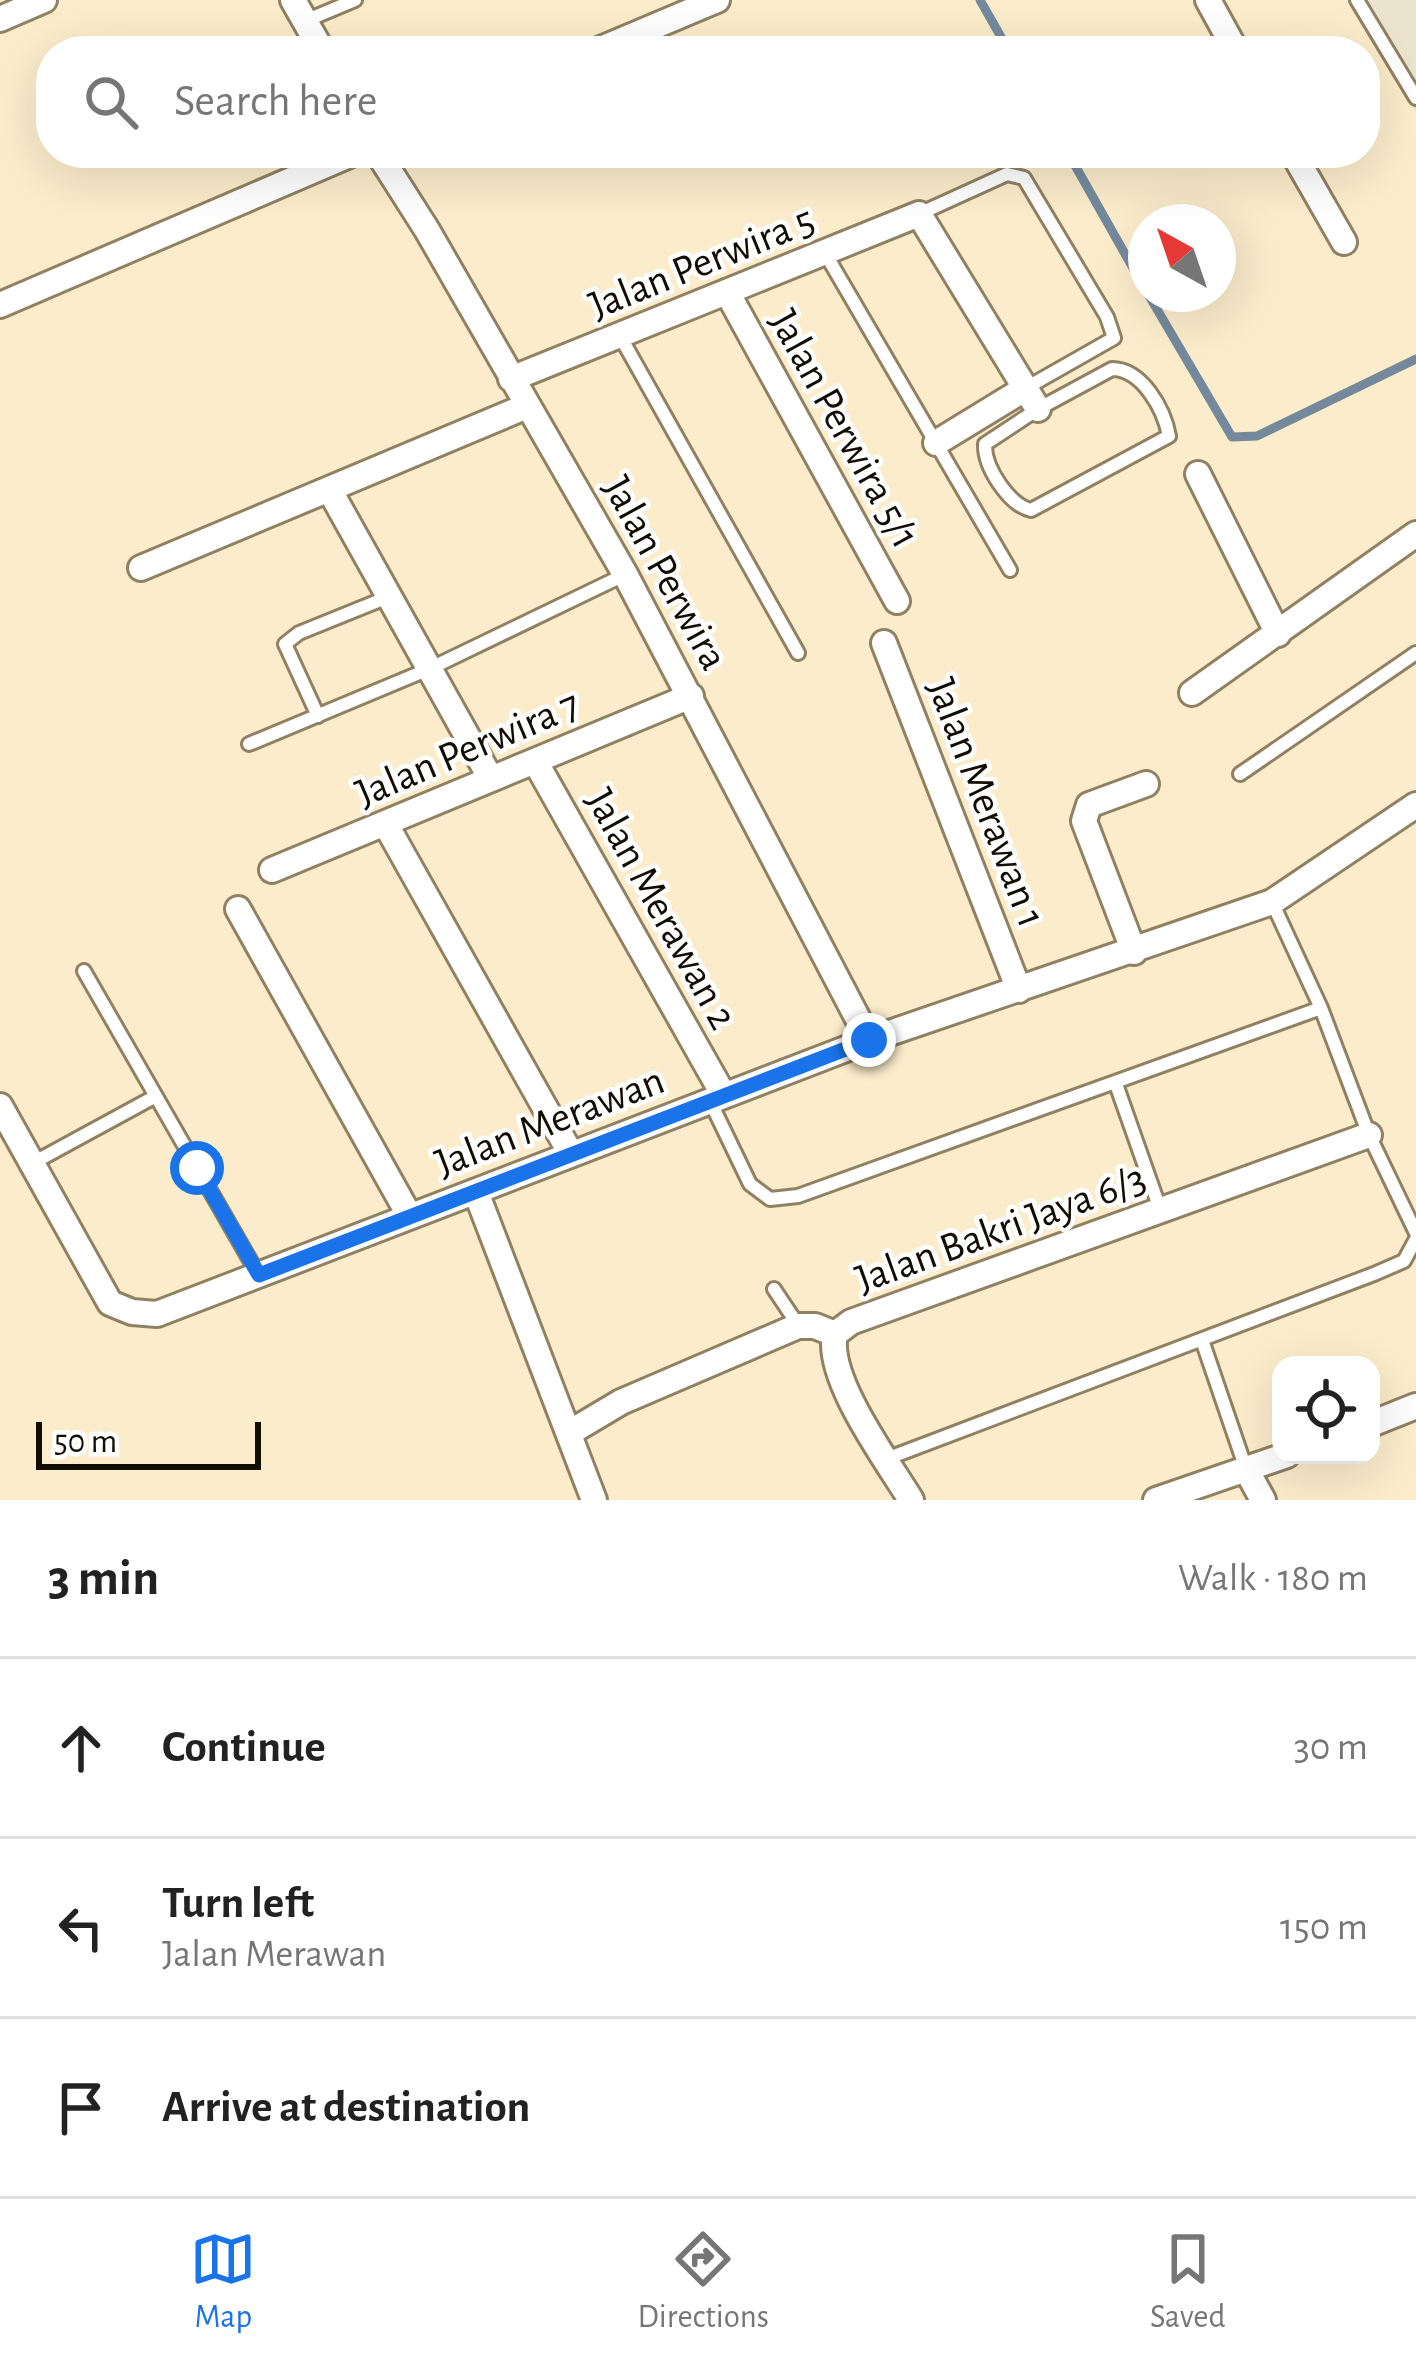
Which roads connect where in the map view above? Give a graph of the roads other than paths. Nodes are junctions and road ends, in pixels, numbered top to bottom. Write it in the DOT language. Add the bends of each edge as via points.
graph roads {
  1 [pos="44,0"];
  2 [pos="355,0"];
  3 [pos="717,0"];
  4 [pos="1208,0"];
  5 [pos="1357,0"];
  6 [pos="299,10"];
  7 [pos="0,19"];
  8 [pos="632,36"];
  9 [pos="1228,36"];
  10 [pos="1379,36"];
  11 [pos="1380,38"];
  12 [pos="1416,98"];
  13 [pos="318,168"];
  14 [pos="388,168"];
  15 [pos="1302,168"];
  16 [pos="919,214"];
  17 [pos="1344,242"];
  18 [pos="825,253"];
  19 [pos="727,292"];
  20 [pos="0,305"];
  21 [pos="620,336"];
  22 [pos="511,379"];
  23 [pos="1032,398"];
  24 [pos="527,406"];
  25 [pos="936,443"];
  26 [pos="1198,474"];
  27 [pos="329,489"];
  28 [pos="1416,534"];
  29 [pos="141,568"];
  30 [pos="1010,570"];
  31 [pos="625,574"];
  32 [pos="389,597"];
  33 [pos="896,601"];
  34 [pos="1278,634"];
  35 [pos="884,644"];
  36 [pos="798,653"];
  37 [pos="1416,653"];
  38 [pos="429,669"];
  39 [pos="1192,693"];
  40 [pos="691,696"];
  41 [pos="318,716"];
  42 [pos="249,744"];
  43 [pos="535,760"];
  44 [pos="1240,774"];
  45 [pos="491,779"];
  46 [pos="1146,784"];
  47 [pos="1413,814"];
  48 [pos="386,823"];
  49 [pos="272,870"];
  50 [pos="1272,902"];
  51 [pos="238,909"];
  52 [pos="1134,952"];
  53 [pos="84,971"];
  54 [pos="1019,990"];
  55 [pos="1321,1008"];
  56 [pos="869,1040"];
  57 [pos="1116,1084"];
  58 [pos="156,1096"];
  59 [pos="716,1097"];
  60 [pos="0,1106"];
  61 [pos="1369,1135"];
  62 [pos="7,1139"];
  63 [pos="571,1154"];
  64 [pos="31,1164"];
  65 [pos="476,1192"];
  66 [pos="1160,1209"];
  67 [pos="409,1216"];
  68 [pos="1416,1236"];
  69 [pos="259,1275"];
  70 [pos="774,1289"];
  71 [pos="798,1326"];
  72 [pos="835,1334"];
  73 [pos="1202,1340"];
  74 [pos="1416,1406"];
  75 [pos="1380,1420"];
  76 [pos="569,1433"];
  77 [pos="886,1459"];
  78 [pos="1272,1460"];
  79 [pos="1246,1469"];
  80 [pos="594,1500"];
  81 [pos="911,1500"];
  82 [pos="1156,1500"];
  83 [pos="1263,1500"];
  1 -- 7 [label="street"];
  2 -- 6 [label="lane"];
  3 -- 8 [label="street"];
  4 -- 9 [label="street"];
  5 -- 10 [label="lane"];
  11 -- 12 [label="lane"];
  13 -- 20 [label="street"];
  14 -- 22 [label="street, Jalan Perwira"];
  15 -- 17 [label="street"];
  16 -- 18 [label="street, Jalan Perwira 5"];
  16 -- 23 [label="street"];
  16 -- 23 [label="lane" via="1007,174 1024,178 1114,338"];
  18 -- 19 [label="street, Jalan Perwira 5"];
  18 -- 25 [label="lane"];
  19 -- 21 [label="street, Jalan Perwira 5"];
  19 -- 33 [label="street, Jalan Perwira 5/1"];
  21 -- 22 [label="street, Jalan Perwira 5"];
  21 -- 36 [label="lane"];
  22 -- 24 [label="street, Jalan Perwira"];
  23 -- 23 [label="lane" via="1122,369 1140,380 1169,436 1024,509 1012,502 983,448"];
  23 -- 25 [label="street"];
  24 -- 27 [label="street"];
  24 -- 31 [label="street, Jalan Perwira"];
  25 -- 30 [label="lane"];
  26 -- 34 [label="street"];
  27 -- 29 [label="street"];
  27 -- 32 [label="street"];
  28 -- 34 [label="street"];
  31 -- 38 [label="lane"];
  31 -- 40 [label="street, Jalan Perwira"];
  32 -- 38 [label="street"];
  32 -- 41 [label="lane" via="285,644"];
  34 -- 39 [label="street"];
  35 -- 54 [label="street, Jalan Merawan 1"];
  37 -- 44 [label="lane"];
  38 -- 41 [label="lane"];
  38 -- 45 [label="street"];
  40 -- 43 [label="street, Jalan Perwira 7"];
  40 -- 56 [label="street, Jalan Perwira"];
  41 -- 42 [label="lane"];
  43 -- 45 [label="street, Jalan Perwira 7"];
  43 -- 59 [label="street, Jalan Merawan 2"];
  45 -- 48 [label="street, Jalan Perwira 7"];
  46 -- 52 [label="street" via="1084,811"];
  47 -- 50 [label="street, Jalan Merawan"];
  48 -- 49 [label="street, Jalan Perwira 7"];
  48 -- 63 [label="street"];
  50 -- 52 [label="street, Jalan Merawan"];
  50 -- 55 [label="lane"];
  51 -- 67 [label="street"];
  52 -- 54 [label="street, Jalan Merawan"];
  53 -- 58 [label="lane"];
  54 -- 56 [label="street, Jalan Merawan"];
  55 -- 57 [label="lane"];
  55 -- 61 [label="lane"];
  56 -- 59 [label="street, Jalan Merawan"];
  57 -- 59 [label="lane" via="781,1198 750,1184"];
  57 -- 66 [label="lane"];
  58 -- 64 [label="lane"];
  58 -- 69 [label="lane"];
  59 -- 63 [label="street, Jalan Merawan"];
  60 -- 62 [label="street, Jalan Merawan"];
  61 -- 66 [label="street, Jalan Bakri Jaya 6/3"];
  61 -- 68 [label="lane"];
  62 -- 64 [label="street, Jalan Merawan"];
  63 -- 65 [label="street, Jalan Merawan"];
  64 -- 69 [label="street, Jalan Merawan" via="110,1303 158,1314"];
  65 -- 67 [label="street, Jalan Merawan"];
  65 -- 76 [label="street"];
  66 -- 72 [label="street, Jalan Bakri Jaya 6/3"];
  67 -- 69 [label="street, Jalan Merawan"];
  68 -- 73 [label="lane" via="1404,1261"];
  70 -- 71 [label="lane"];
  71 -- 72 [label="street"];
  71 -- 76 [label="street" via="621,1402"];
  72 -- 77 [label="street, Jalan Bakri Jaya 6/3" via="840,1376"];
  73 -- 77 [label="lane"];
  73 -- 79 [label="lane"];
  74 -- 75 [label="street"];
  76 -- 80 [label="street"];
  77 -- 81 [label="street, Jalan Bakri Jaya 6/3"];
  78 -- 79 [label="street"];
  79 -- 82 [label="street"];
  79 -- 83 [label="street"];
}
